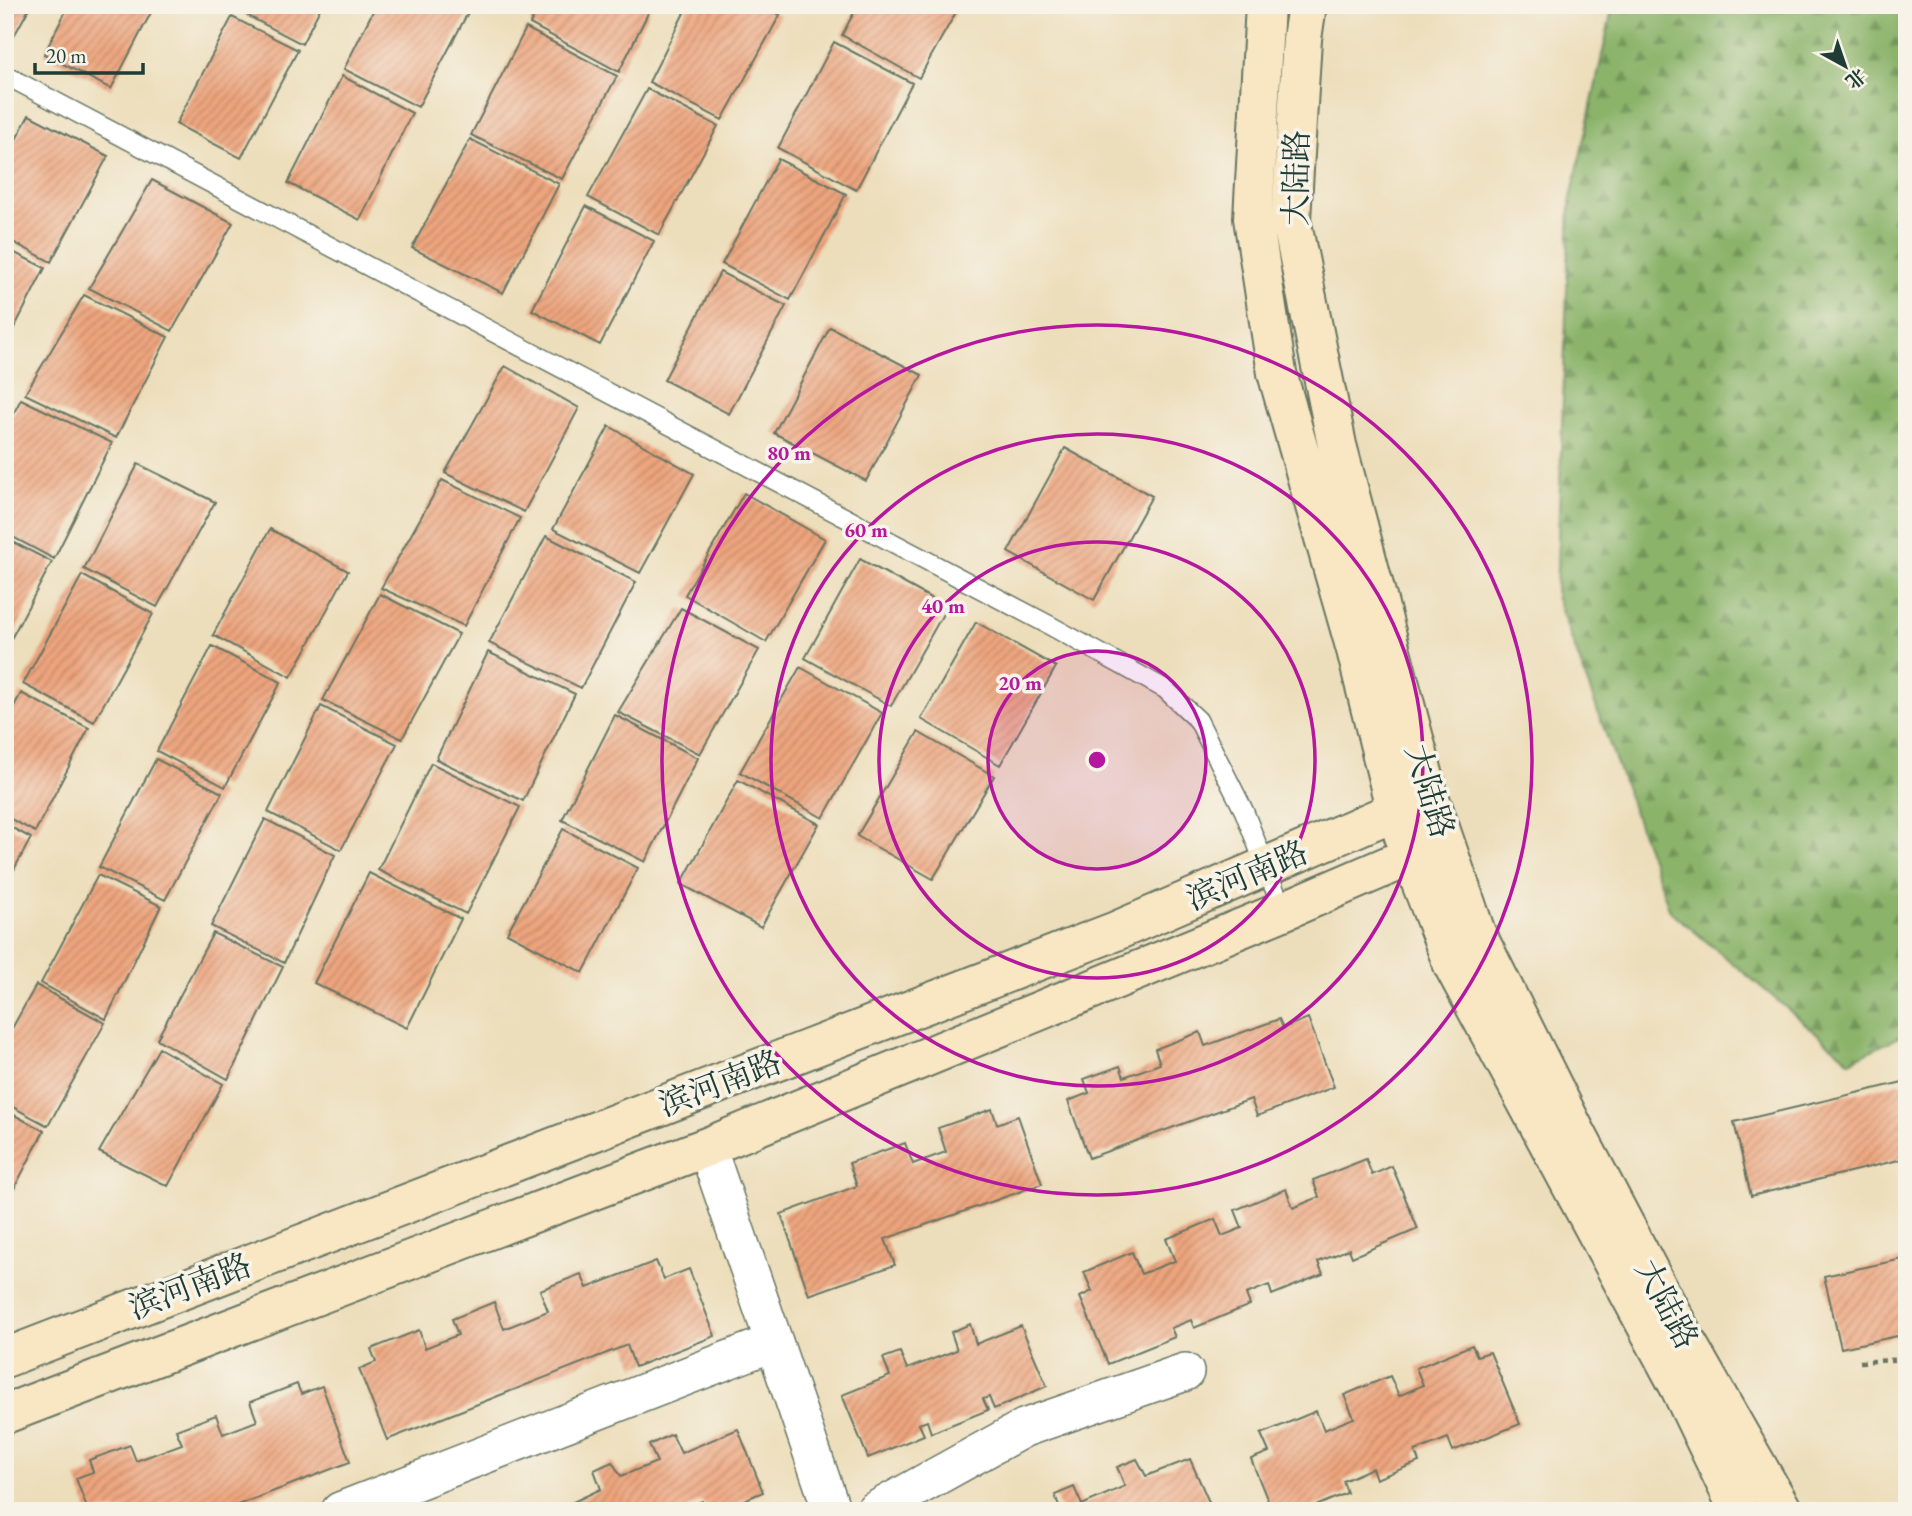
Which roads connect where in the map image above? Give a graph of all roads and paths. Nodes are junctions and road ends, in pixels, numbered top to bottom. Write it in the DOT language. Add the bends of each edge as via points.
graph roads {
  1 [pos="1265,5"];
  2 [pos="1307,5"];
  3 [pos="5,75"];
  4 [pos="1412,804"];
  5 [pos="1445,840"];
  6 [pos="1411,857"];
  7 [pos="1266,867"];
  8 [pos="1283,911"];
  9 [pos="706,1147"];
  10 [pos="774,1342"];
  11 [pos="5,1358"];
  12 [pos="1907,1359"];
  13 [pos="1860,1362"];
  14 [pos="1185,1372"];
  15 [pos="5,1415"];
  16 [pos="820,1505"];
  17 [pos="340,1511"];
  18 [pos="874,1511"];
  19 [pos="1739,1511"];
  20 [pos="1783,1511"];
  1 -- 4 [label="main road, 大陆路" via="1253,218 1277,373 1356,650"];
  2 -- 4 [label="main road, 大陆路" via="1291,219"];
  3 -- 7 [label="lane" via="1165,689 1198,720 1244,811"];
  4 -- 5 [label="main road, 大陆路"];
  4 -- 6 [label="main road, 大陆路"];
  4 -- 7 [label="main road, 滨河南路"];
  5 -- 6 [label="main road"];
  5 -- 20 [label="main road, 大陆路" via="1476,933 1573,1127 1687,1343"];
  6 -- 8 [label="main road"];
  6 -- 19 [label="main road, 大陆路" via="1453,965 1679,1388"];
  7 -- 8 [label="lane"];
  7 -- 11 [label="main road, 滨河南路" via="1115,931"];
  8 -- 9 [label="main road"];
  9 -- 10 [label="street"];
  9 -- 15 [label="main road"];
  10 -- 16 [label="street"];
  10 -- 17 [label="street"];
  12 -- 13 [label="path"];
  14 -- 18 [label="street" via="1024,1428"];
}
